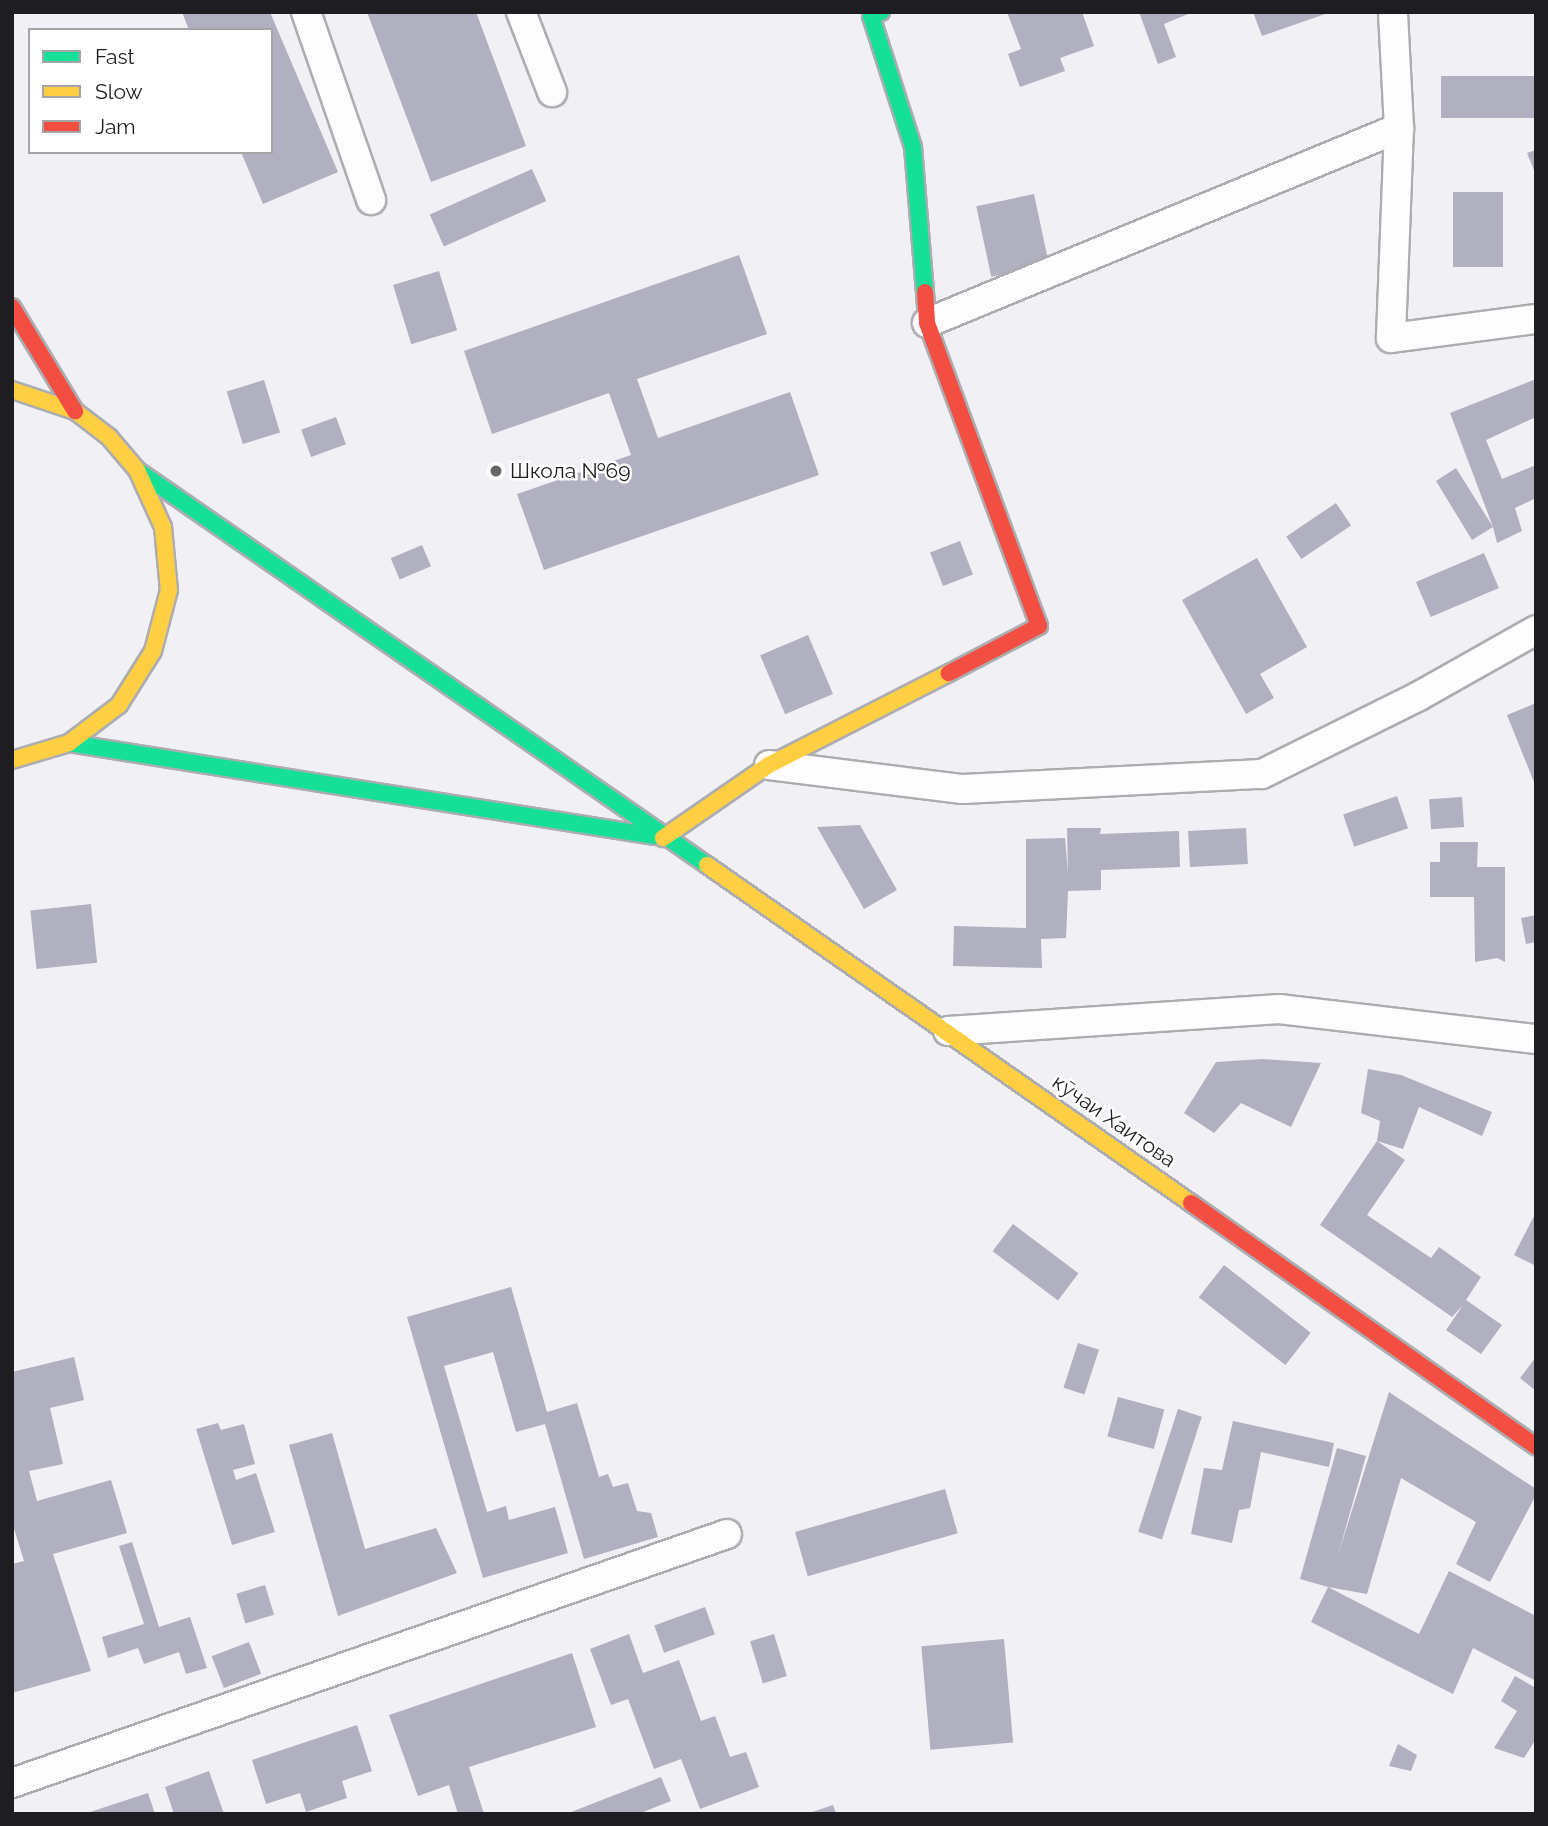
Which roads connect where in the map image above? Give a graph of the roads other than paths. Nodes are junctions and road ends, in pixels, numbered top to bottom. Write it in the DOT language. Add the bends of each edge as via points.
graph roads {
  1 [pos="306,12"];
  2 [pos="521,12"];
  3 [pos="1393,12"];
  4 [pos="874,13"];
  5 [pos="552,92"];
  6 [pos="1399,128"];
  7 [pos="371,200"];
  8 [pos="12,307"];
  9 [pos="1536,319"];
  10 [pos="927,323"];
  11 [pos="12,390"];
  12 [pos="75,411"];
  13 [pos="137,470"];
  14 [pos="1536,630"];
  15 [pos="69,743"];
  16 [pos="12,760"];
  17 [pos="769,765"];
  18 [pos="663,838"];
  19 [pos="948,1031"];
  20 [pos="1536,1039"];
  21 [pos="1536,1446"];
  22 [pos="727,1534"];
  23 [pos="12,1783"];
  1 -- 7 [label="street"];
  2 -- 5 [label="street"];
  3 -- 6 [label="street"];
  4 -- 10 [label="main road" via="913,147"];
  6 -- 9 [label="street" via="1391,338"];
  6 -- 10 [label="street"];
  8 -- 12 [label="main road"];
  10 -- 17 [label="main road" via="1039,626"];
  11 -- 12 [label="main road"];
  12 -- 13 [label="main road" via="109,437"];
  13 -- 15 [label="main road" via="163,527 169,590 153,651 119,705"];
  13 -- 18 [label="main road, кӯчаи Хаитова"];
  14 -- 17 [label="street" via="1419,696 1262,774 963,789"];
  15 -- 16 [label="main road"];
  15 -- 18 [label="main road"];
  17 -- 18 [label="main road"];
  18 -- 19 [label="main road, кӯчаи Хаитова"];
  19 -- 20 [label="street" via="1279,1009"];
  19 -- 21 [label="main road, кӯчаи Хаитова"];
  22 -- 23 [label="street"];
}
